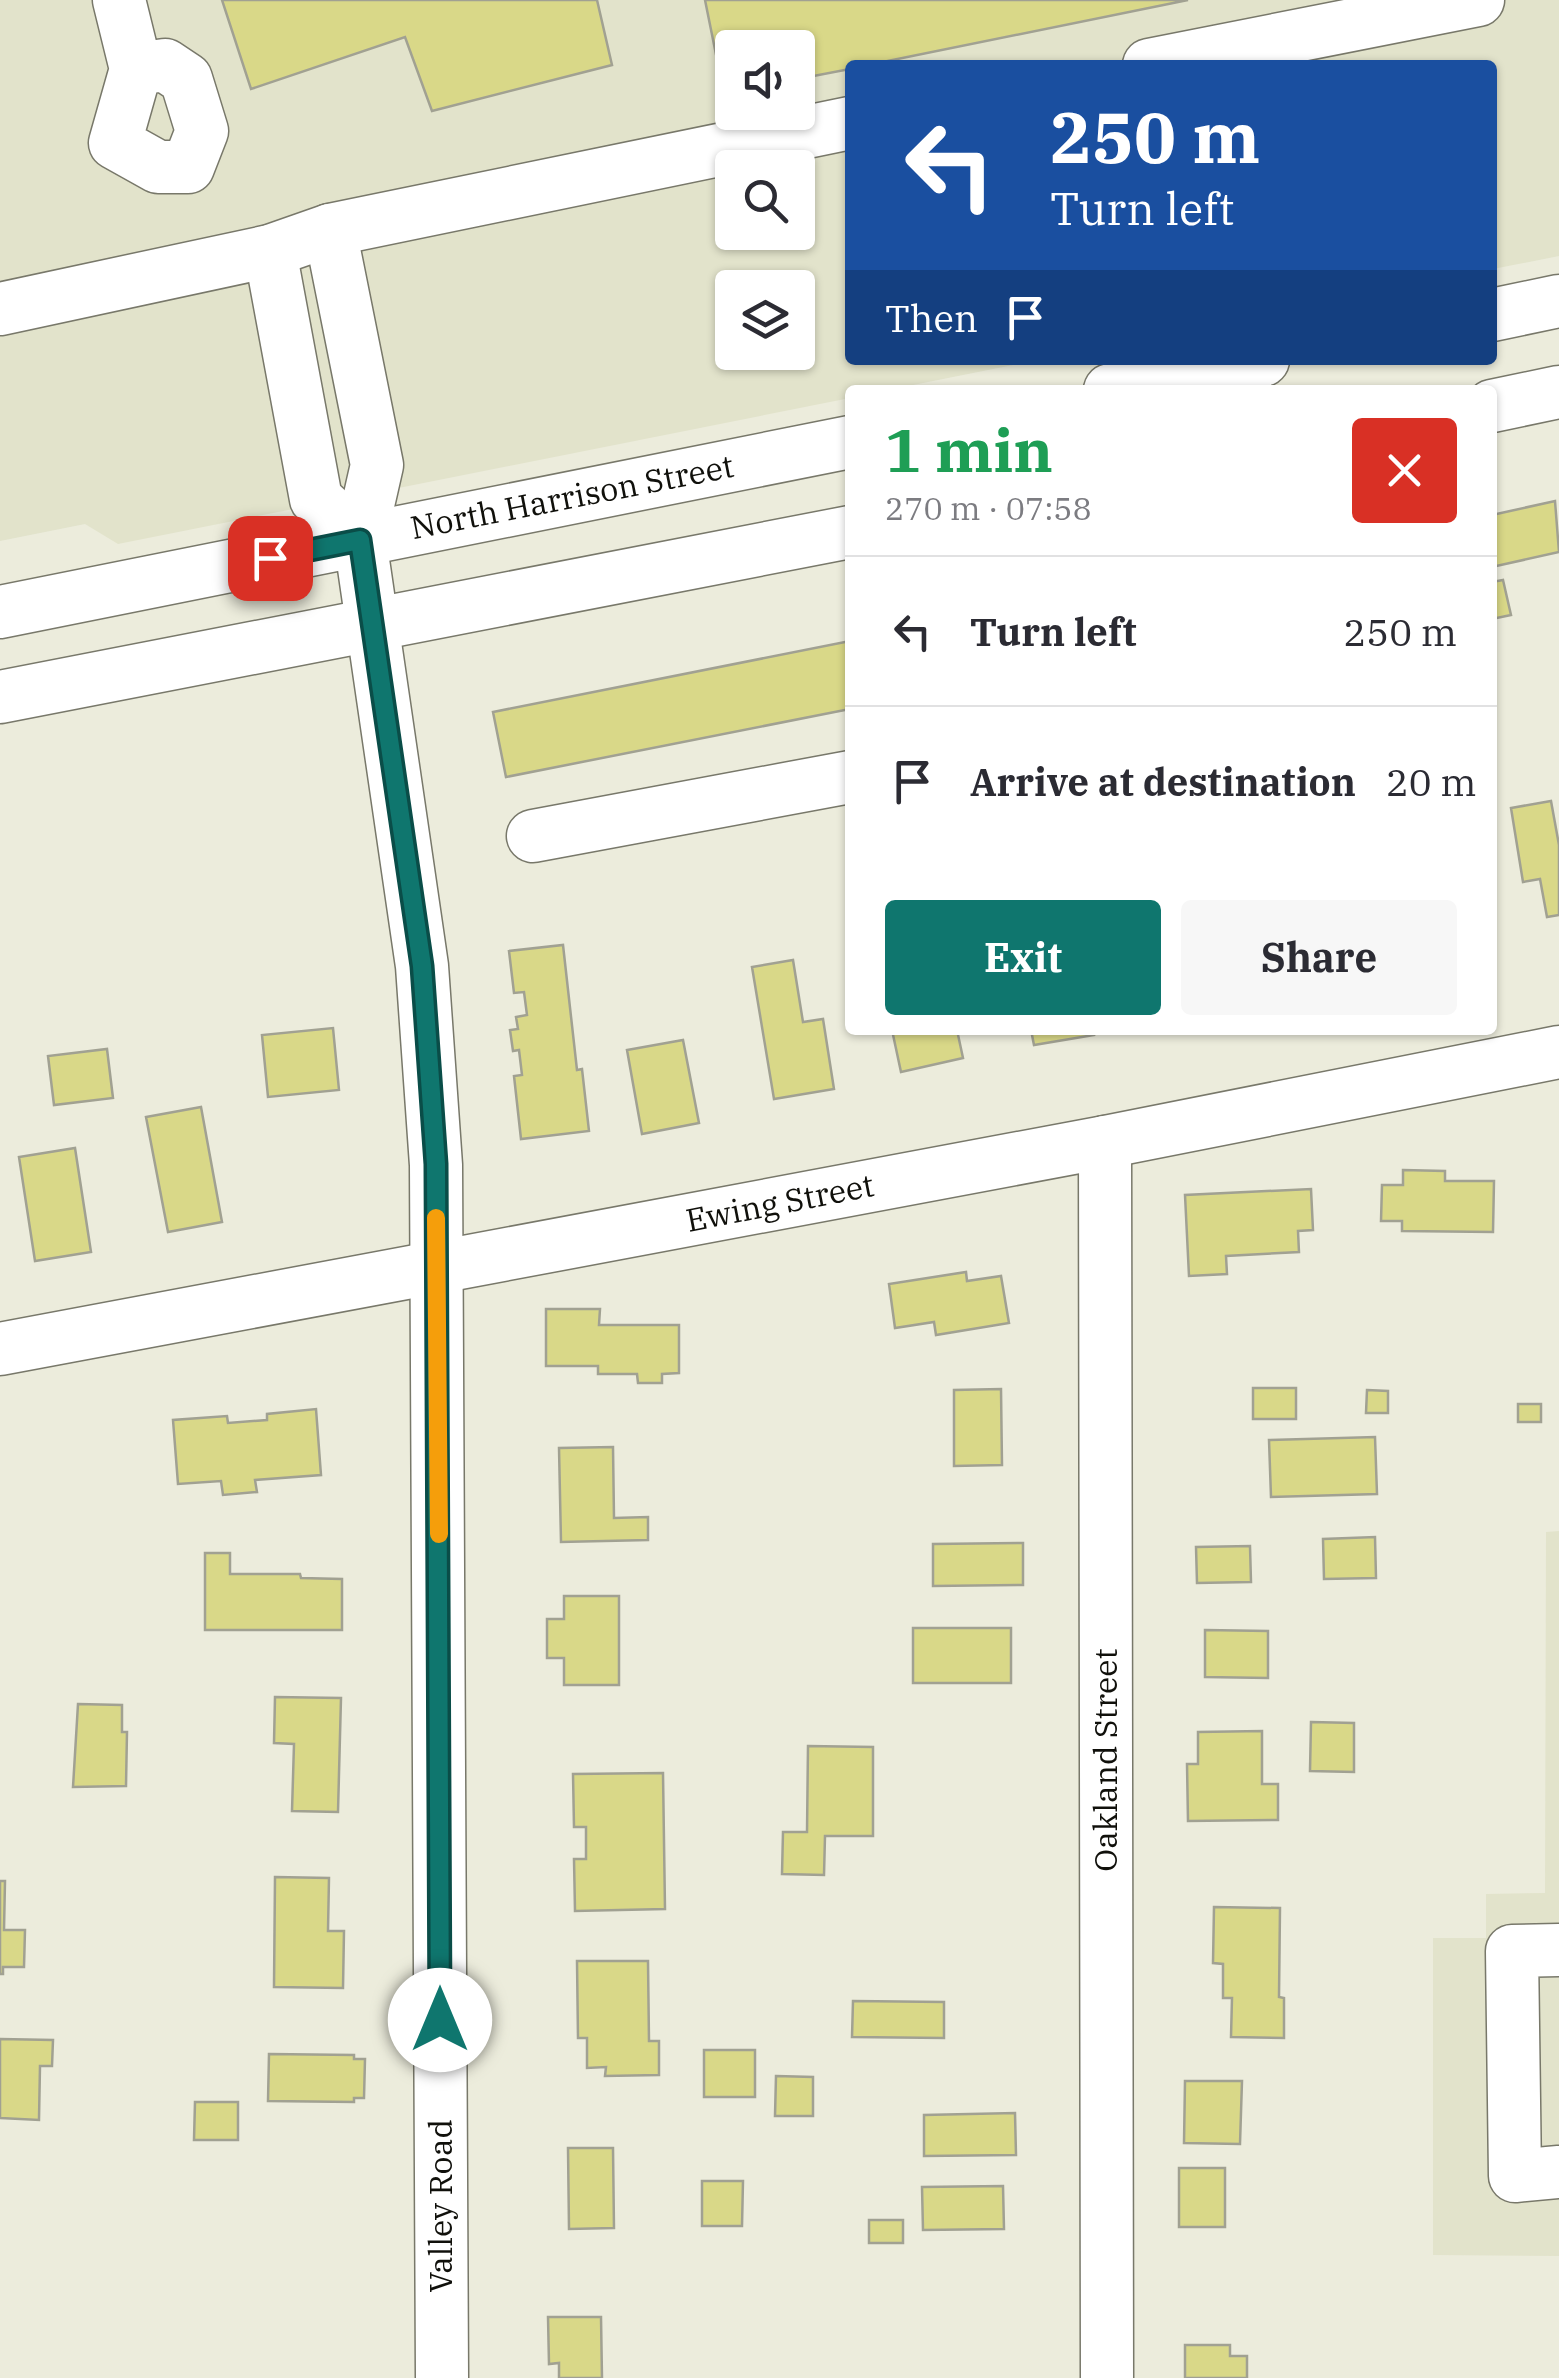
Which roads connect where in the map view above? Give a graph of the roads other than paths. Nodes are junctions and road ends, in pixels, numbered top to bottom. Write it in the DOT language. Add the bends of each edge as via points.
graph roads {
  1 [pos="120,0"];
  2 [pos="1478,0"];
  3 [pos="1173,60"];
  4 [pos="136,69"];
  5 [pos="845,124"];
  6 [pos="330,230"];
  7 [pos="270,252"];
  8 [pos="1559,302"];
  9 [pos="0,309"];
  10 [pos="1497,313"];
  11 [pos="1238,365"];
  12 [pos="1136,385"];
  13 [pos="1559,392"];
  14 [pos="1497,405"];
  15 [pos="845,443"];
  16 [pos="845,533"];
  17 [pos="360,540"];
  18 [pos="0,612"];
  19 [pos="374,622"];
  20 [pos="0,697"];
  21 [pos="845,778"];
  22 [pos="532,836"];
  23 [pos="1559,1052"];
  24 [pos="1105,1142"];
  25 [pos="437,1269"];
  26 [pos="0,1349"];
  27 [pos="1559,1950"];
  28 [pos="1559,2172"];
  29 [pos="442,2378"];
  30 [pos="1106,2378"];
  1 -- 4 [label="street"];
  2 -- 3 [label="street"];
  5 -- 6 [label="street"];
  6 -- 7 [label="street"];
  6 -- 17 [label="street" via="377,466"];
  7 -- 9 [label="street"];
  7 -- 17 [label="street" via="316,500"];
  8 -- 10 [label="street"];
  11 -- 12 [label="street"];
  13 -- 14 [label="street"];
  15 -- 17 [label="street, North Harrison Street"];
  16 -- 19 [label="street"];
  17 -- 18 [label="street, North Harrison Street"];
  17 -- 19 [label="street, Valley Road"];
  19 -- 20 [label="street"];
  19 -- 25 [label="street, Valley Road" via="422,966"];
  21 -- 22 [label="street"];
  23 -- 24 [label="street, Ewing Street"];
  24 -- 25 [label="street, Ewing Street"];
  24 -- 30 [label="street, Oakland Street"];
  25 -- 26 [label="street, Ewing Street"];
  25 -- 29 [label="street, Valley Road"];
  27 -- 28 [label="street" via="1512,1951 1515,2176"];
}
